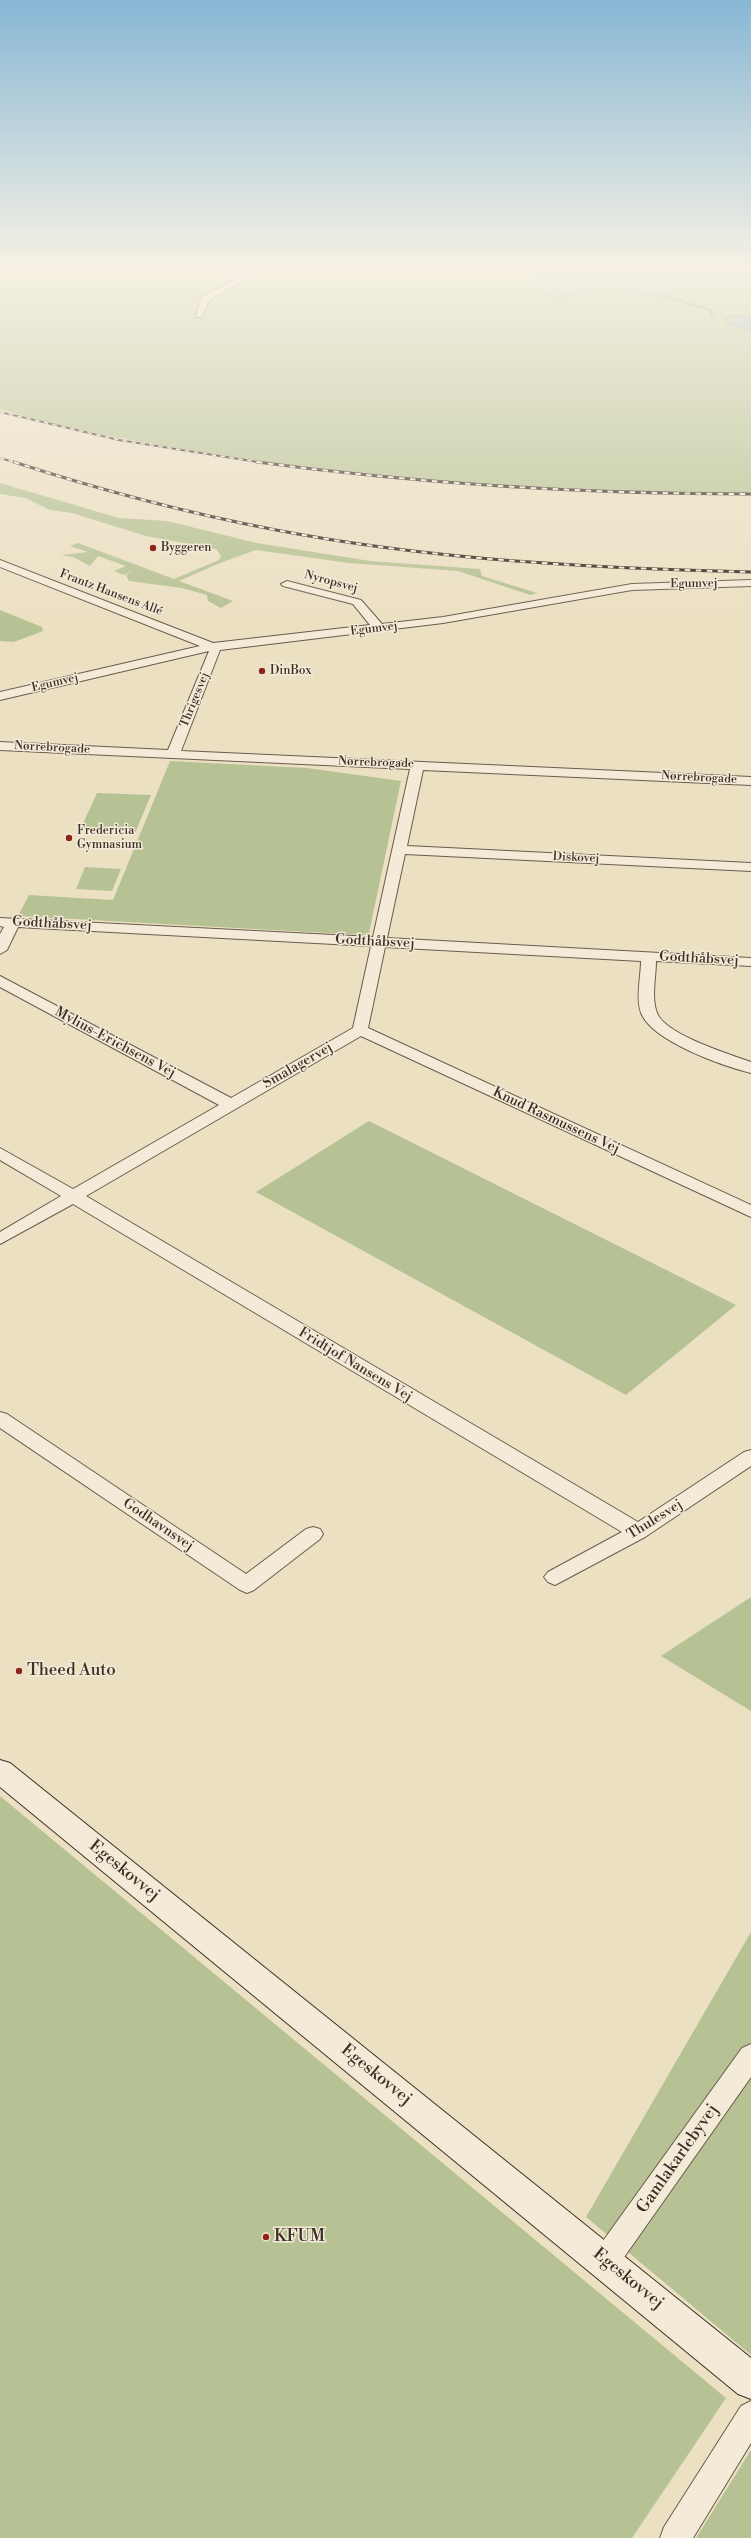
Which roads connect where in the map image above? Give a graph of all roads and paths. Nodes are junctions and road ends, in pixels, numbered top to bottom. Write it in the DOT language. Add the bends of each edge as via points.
graph roads {
  1 [pos="0,563"];
  2 [pos="751,583"];
  3 [pos="287,584"];
  4 [pos="380,628"];
  5 [pos="212,647"];
  6 [pos="0,696"];
  7 [pos="0,746"];
  8 [pos="173,754"];
  9 [pos="418,764"];
  10 [pos="751,781"];
  11 [pos="401,850"];
  12 [pos="751,867"];
  13 [pos="7,922"];
  14 [pos="380,942"];
  15 [pos="0,950"];
  16 [pos="649,956"];
  17 [pos="751,962"];
  18 [pos="0,981"];
  19 [pos="360,1030"];
  20 [pos="751,1068"];
  21 [pos="231,1105"];
  22 [pos="0,1153"];
  23 [pos="72,1197"];
  24 [pos="751,1212"];
  25 [pos="0,1239"];
  26 [pos="0,1419"];
  27 [pos="751,1457"];
  28 [pos="638,1532"];
  29 [pos="313,1534"];
  30 [pos="556,1577"];
  31 [pos="0,1771"];
  32 [pos="751,2056"];
  33 [pos="605,2260"];
  34 [pos="751,2381"];
  35 [pos="751,2416"];
  36 [pos="675,2538"];
  1 -- 5 [label="street, Frantz Hansens Allé"];
  2 -- 4 [label="street, Egumvej" via="632,587"];
  3 -- 4 [label="street, Nyropsvej" via="357,602"];
  4 -- 5 [label="street, Egumvej"];
  5 -- 6 [label="street, Egumvej"];
  5 -- 8 [label="street, Thrigesvej" via="215,651"];
  7 -- 8 [label="street, Nørrebrogade"];
  8 -- 9 [label="street, Nørrebrogade"];
  9 -- 10 [label="street, Nørrebrogade"];
  9 -- 11 [label="street"];
  11 -- 12 [label="street, Diskovej"];
  11 -- 14 [label="street"];
  13 -- 14 [label="street, Godthåbsvej"];
  13 -- 15 [label="street"];
  14 -- 16 [label="street, Godthåbsvej"];
  14 -- 19 [label="street"];
  16 -- 17 [label="street, Godthåbsvej"];
  16 -- 20 [label="street" via="649,1013 654,1024"];
  18 -- 21 [label="street, Mylius-Erichsens Vej"];
  19 -- 21 [label="street, Smalagervej"];
  19 -- 24 [label="street, Knud Rasmussens Vej"];
  21 -- 23 [label="street, Smalagervej"];
  22 -- 23 [label="street, Fridtjof Nansens Vej"];
  23 -- 25 [label="street, Smalagervej"];
  23 -- 28 [label="street, Fridtjof Nansens Vej"];
  26 -- 29 [label="street, Godhavnsvej" via="247,1586"];
  27 -- 28 [label="street, Thulesvej"];
  28 -- 30 [label="street, Thulesvej"];
  31 -- 33 [label="street, Egeskovvej"];
  32 -- 33 [label="street, Gamlakarlebyvej"];
  33 -- 34 [label="street, Egeskovvej"];
  35 -- 36 [label="street"];
}
